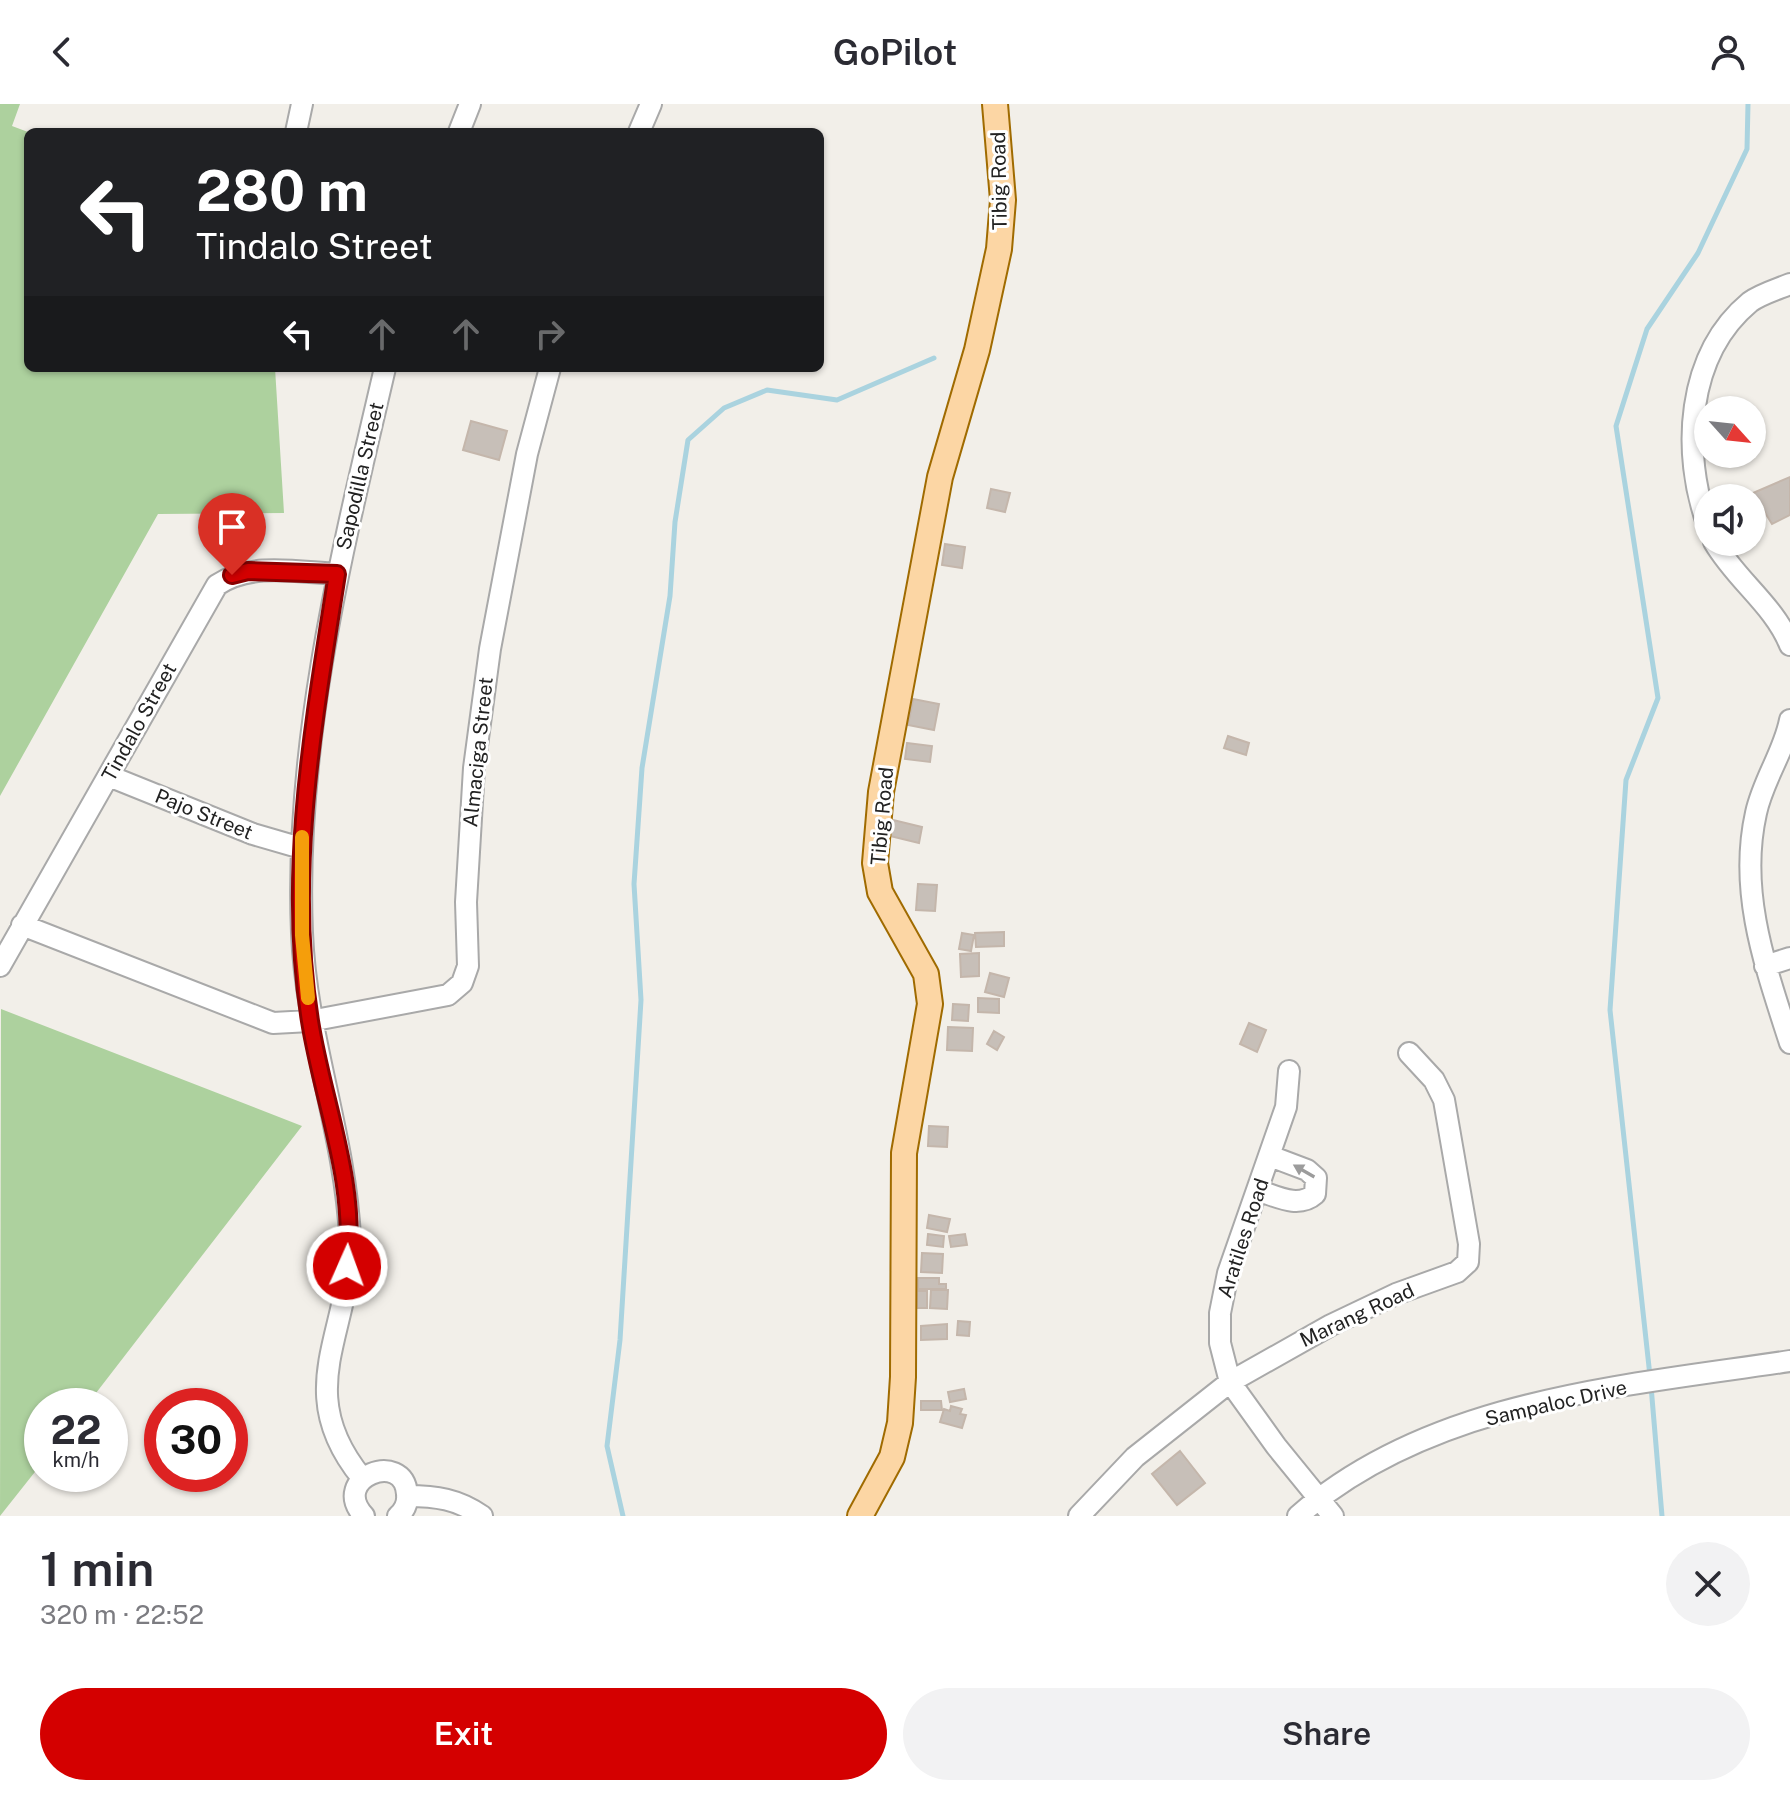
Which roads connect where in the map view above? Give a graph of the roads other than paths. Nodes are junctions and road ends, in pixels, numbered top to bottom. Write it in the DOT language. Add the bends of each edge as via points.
graph roads {
  1 [pos="302,104"];
  2 [pos="470,104"];
  3 [pos="651,104"];
  4 [pos="995,104"];
  5 [pos="297,128"];
  6 [pos="461,128"];
  7 [pos="641,128"];
  8 [pos="1790,284"];
  9 [pos="384,372"];
  10 [pos="549,372"];
  11 [pos="1697,484"];
  12 [pos="1723,556"];
  13 [pos="337,574"];
  14 [pos="1790,645"];
  15 [pos="1790,724"];
  16 [pos="109,776"];
  17 [pos="301,848"];
  18 [pos="22,925"];
  19 [pos="1790,958"];
  20 [pos="0,966"];
  21 [pos="1765,966"];
  22 [pos="310,1021"];
  23 [pos="1790,1043"];
  24 [pos="1409,1053"];
  25 [pos="1289,1071"];
  26 [pos="1270,1156"];
  27 [pos="1257,1190"];
  28 [pos="1790,1361"];
  29 [pos="1230,1382"];
  30 [pos="362,1478"];
  31 [pos="407,1496"];
  32 [pos="1319,1498"];
  33 [pos="359,1514"];
  34 [pos="398,1516"];
  35 [pos="482,1516"];
  36 [pos="860,1516"];
  37 [pos="1079,1516"];
  38 [pos="1298,1516"];
  39 [pos="1333,1516"];
  1 -- 5 [label="street"];
  2 -- 6 [label="street"];
  3 -- 7 [label="street"];
  4 -- 36 [label="main road, Tibig Road" via="1003,200 999,249 977,350 940,477 881,792 875,863 880,892 926,974 930,1004 904,1153 900,1423 892,1457"];
  8 -- 11 [label="street" via="1752,300 1722,331 1700,377 1692,429"];
  9 -- 13 [label="street, Sapodilla Street"];
  10 -- 22 [label="street, Almaciga Street" via="527,454 490,649 474,768 468,966 462,983 448,995"];
  12 -- 14 [label="street" via="1782,624"];
  13 -- 16 [label="street, Tindalo Street" via="248,571 217,585"];
  13 -- 17 [label="street, Sapodilla Street"];
  15 -- 21 [label="street" via="1756,812 1751,846 1753,918"];
  16 -- 17 [label="street, Pajo Street"];
  16 -- 18 [label="street, Tindalo Street"];
  17 -- 22 [label="street, Sapodilla Street"];
  18 -- 20 [label="street, Tindalo Street"];
  18 -- 22 [label="street, Almaciga Street" via="273,1023"];
  19 -- 21 [label="street"];
  21 -- 23 [label="street"];
  22 -- 30 [label="street, Sapodilla Street" via="348,1195 350,1244 327,1361 327,1398 344,1456"];
  24 -- 29 [label="street, Marang Road" via="1444,1100 1468,1262 1457,1272 1331,1325"];
  25 -- 26 [label="street, Aratiles Road" via="1286,1107"];
  26 -- 27 [label="street, Aratiles Road"];
  27 -- 26 [label="street, one-way" via="1297,1202 1315,1194 1316,1178 1307,1170"];
  27 -- 29 [label="street, Aratiles Road" via="1220,1313 1220,1343"];
  28 -- 32 [label="street, Sampaloc Drive" via="1508,1409 1396,1452"];
  29 -- 32 [label="street, Aratiles Road"];
  29 -- 37 [label="street, Marang Road" via="1135,1457"];
  30 -- 31 [label="street" via="378,1471 395,1474"];
  30 -- 33 [label="street" via="355,1494"];
  31 -- 34 [label="street"];
  31 -- 35 [label="street" via="455,1501"];
  32 -- 38 [label="street, Sampaloc Drive"];
  32 -- 39 [label="street, Aratiles Road"];
}
